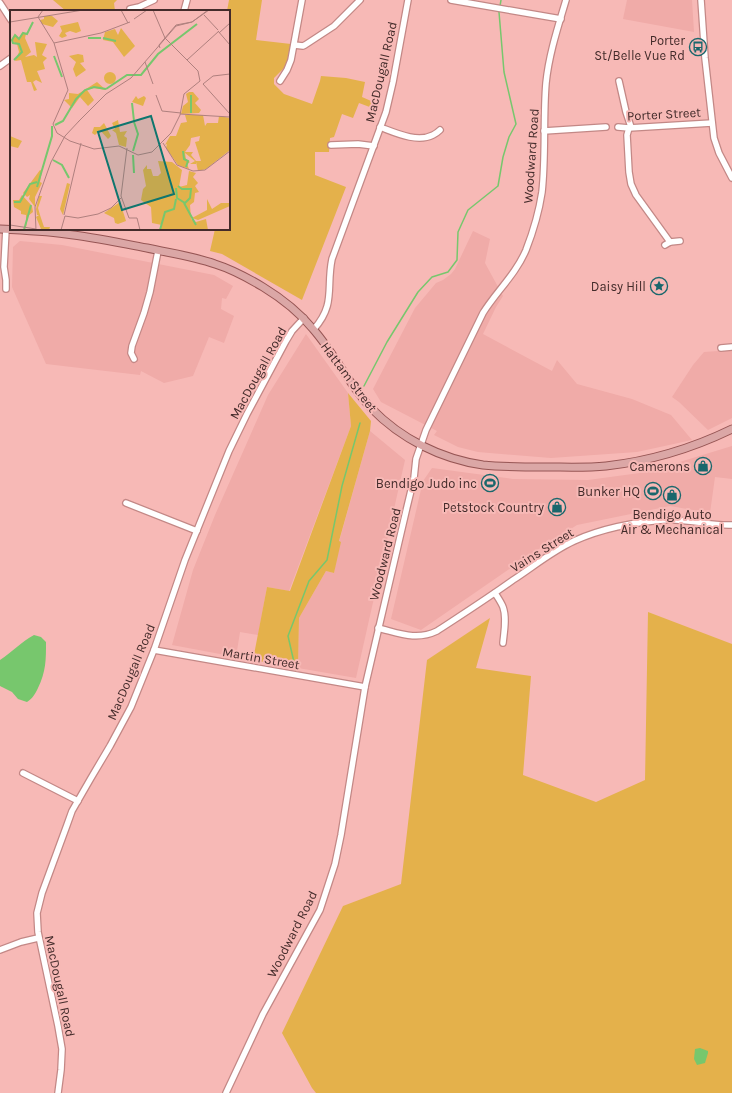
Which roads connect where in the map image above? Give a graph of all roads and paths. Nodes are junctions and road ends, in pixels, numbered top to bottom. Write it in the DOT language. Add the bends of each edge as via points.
graph roads {
  1 [pos="154,0"];
  2 [pos="187,0"];
  3 [pos="302,0"];
  4 [pos="360,0"];
  5 [pos="408,0"];
  6 [pos="451,0"];
  7 [pos="566,0"];
  8 [pos="701,0"];
  9 [pos="0,3"];
  10 [pos="130,9"];
  11 [pos="184,10"];
  12 [pos="10,18"];
  13 [pos="561,19"];
  14 [pos="294,45"];
  15 [pos="10,59"];
  16 [pos="0,66"];
  17 [pos="280,81"];
  18 [pos="619,81"];
  19 [pos="712,123"];
  20 [pos="380,127"];
  21 [pos="606,127"];
  22 [pos="618,127"];
  23 [pos="630,127"];
  24 [pos="440,130"];
  25 [pos="544,131"];
  26 [pos="331,145"];
  27 [pos="374,146"];
  28 [pos="732,178"];
  29 [pos="3,229"];
  30 [pos="26,230"];
  31 [pos="49,231"];
  32 [pos="680,241"];
  33 [pos="158,251"];
  34 [pos="2,269"];
  35 [pos="6,289"];
  36 [pos="304,318"];
  37 [pos="314,329"];
  38 [pos="732,347"];
  39 [pos="721,348"];
  40 [pos="134,359"];
  41 [pos="732,429"];
  42 [pos="420,445"];
  43 [pos="126,503"];
  44 [pos="732,525"];
  45 [pos="197,531"];
  46 [pos="495,593"];
  47 [pos="378,628"];
  48 [pos="503,643"];
  49 [pos="154,650"];
  50 [pos="365,687"];
  51 [pos="23,773"];
  52 [pos="78,801"];
  53 [pos="38,938"];
  54 [pos="0,950"];
  55 [pos="58,1093"];
  56 [pos="226,1093"];
  1 -- 10 [label="street" via="139,8"];
  2 -- 11 [label="street"];
  3 -- 14 [label="street"];
  4 -- 14 [label="street" via="334,26 303,46"];
  5 -- 20 [label="street, MacDougall Road" via="391,93"];
  6 -- 13 [label="street"];
  7 -- 13 [label="street, Woodward Road"];
  8 -- 19 [label="street"];
  9 -- 12 [label="street"];
  13 -- 25 [label="street, Woodward Road" via="547,75"];
  14 -- 17 [label="street" via="289,64"];
  15 -- 16 [label="street"];
  18 -- 23 [label="street"];
  19 -- 23 [label="street, Porter Street"];
  19 -- 28 [label="street" via="719,153"];
  20 -- 24 [label="street" via="422,138"];
  20 -- 27 [label="street, MacDougall Road"];
  21 -- 25 [label="street"];
  22 -- 23 [label="street, Porter Street"];
  23 -- 32 [label="street" via="627,135 630,184 668,244"];
  25 -- 42 [label="street, Woodward Road" via="542,193 536,222 524,255 483,313"];
  26 -- 27 [label="street"];
  27 -- 37 [label="street, MacDougall Road" via="332,259 326,309"];
  29 -- 34 [label="street"];
  30 -- 31 [label="main road, Hattam Street"];
  31 -- 33 [label="main road, Hattam Street"];
  33 -- 36 [label="main road, Hattam Street" via="201,260 230,270 271,292"];
  33 -- 40 [label="street" via="150,292 132,346 131,353"];
  34 -- 35 [label="street"];
  36 -- 37 [label="main road, Hattam Street"];
  36 -- 45 [label="street, MacDougall Road" via="289,336 247,414 229,451"];
  37 -- 42 [label="main road, Hattam Street" via="370,407 395,429"];
  38 -- 39 [label="street"];
  41 -- 42 [label="main road, Hattam Street" via="664,455 589,467 482,465 454,459"];
  42 -- 47 [label="street, Woodward Road" via="408,508"];
  43 -- 45 [label="street"];
  44 -- 46 [label="street, Vains Street" via="664,520 594,533 563,547"];
  45 -- 49 [label="street, MacDougall Road"];
  46 -- 47 [label="street, Vains Street" via="437,631 425,636 412,636"];
  46 -- 48 [label="street" via="505,615"];
  47 -- 50 [label="street, Woodward Road"];
  49 -- 50 [label="street, Martin Street"];
  49 -- 52 [label="street, MacDougall Road" via="131,707"];
  50 -- 56 [label="street, Woodward Road" via="337,857 322,904 260,1020"];
  51 -- 52 [label="street"];
  52 -- 53 [label="street, MacDougall Road" via="66,825 40,898"];
  53 -- 54 [label="street"];
  53 -- 55 [label="street, MacDougall Road" via="62,1049"];
}
